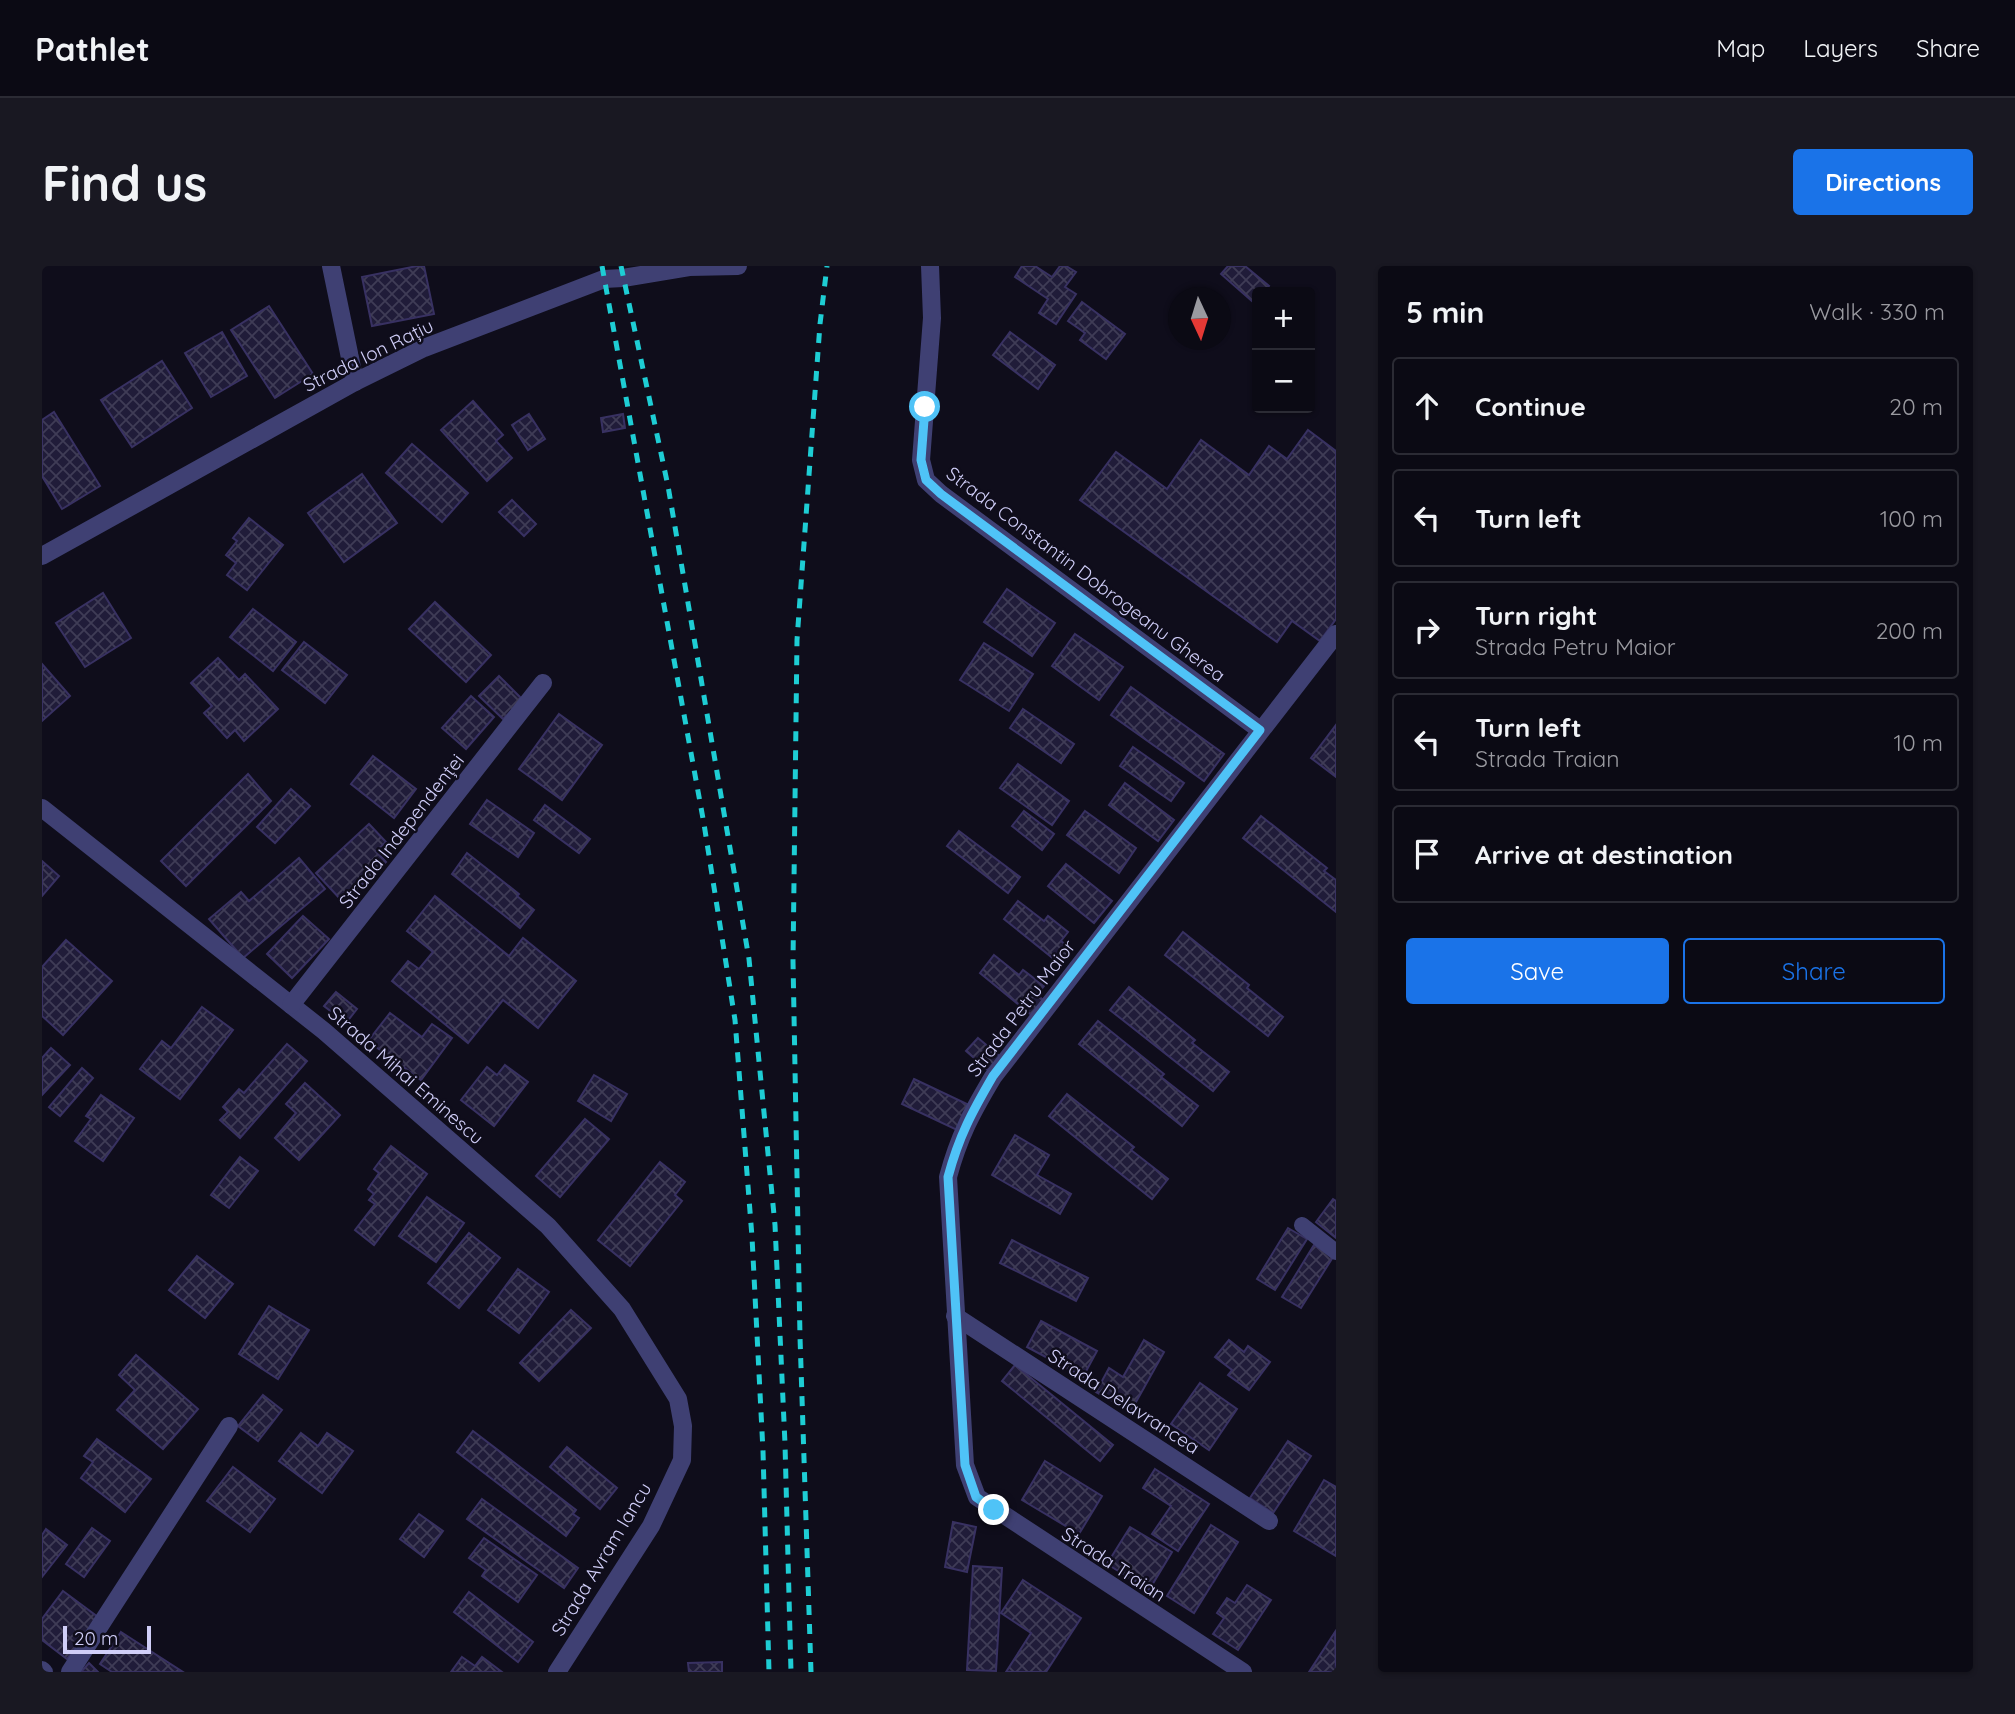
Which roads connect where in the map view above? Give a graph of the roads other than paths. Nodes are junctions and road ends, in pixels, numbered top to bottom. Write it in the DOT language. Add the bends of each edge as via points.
graph roads {
  1 [pos="331,266"];
  2 [pos="738,266"];
  3 [pos="930,266"];
  4 [pos="689,267"];
  5 [pos="355,382"];
  6 [pos="42,556"];
  7 [pos="1336,634"];
  8 [pos="543,683"];
  9 [pos="1260,730"];
  10 [pos="42,808"];
  11 [pos="292,1005"];
  12 [pos="1302,1225"];
  13 [pos="1336,1252"];
  14 [pos="955,1316"];
  15 [pos="229,1426"];
  16 [pos="683,1426"];
  17 [pos="971,1483"];
  18 [pos="1269,1521"];
  19 [pos="70,1672"];
  20 [pos="557,1672"];
  21 [pos="1243,1672"];
  1 -- 5 [label="street"];
  2 -- 4 [label="street, Strada Ion Rațiu"];
  3 -- 9 [label="street, Strada Constantin Dobrogeanu Gherea" via="932,318 921,460 926,480"];
  4 -- 5 [label="street, Strada Ion Rațiu" via="604,279 424,348"];
  5 -- 6 [label="street, Strada Ion Rațiu"];
  7 -- 9 [label="street, Strada Petru Maior"];
  8 -- 11 [label="street, Strada Independenței"];
  9 -- 14 [label="street, Strada Petru Maior" via="993,1076 967,1120 948,1177"];
  10 -- 11 [label="street, Strada Mihai Eminescu"];
  11 -- 16 [label="street, Strada Mihai Eminescu" via="548,1226 622,1309 678,1399"];
  12 -- 13 [label="lane"];
  14 -- 17 [label="street, Strada Petru Maior" via="965,1465"];
  14 -- 18 [label="street, Strada Delavrancea"];
  15 -- 19 [label="street"];
  16 -- 20 [label="street, Strada Avram Iancu" via="682,1460 650,1526"];
  17 -- 21 [label="street, Strada Traian" via="976,1497 994,1510"];
}
